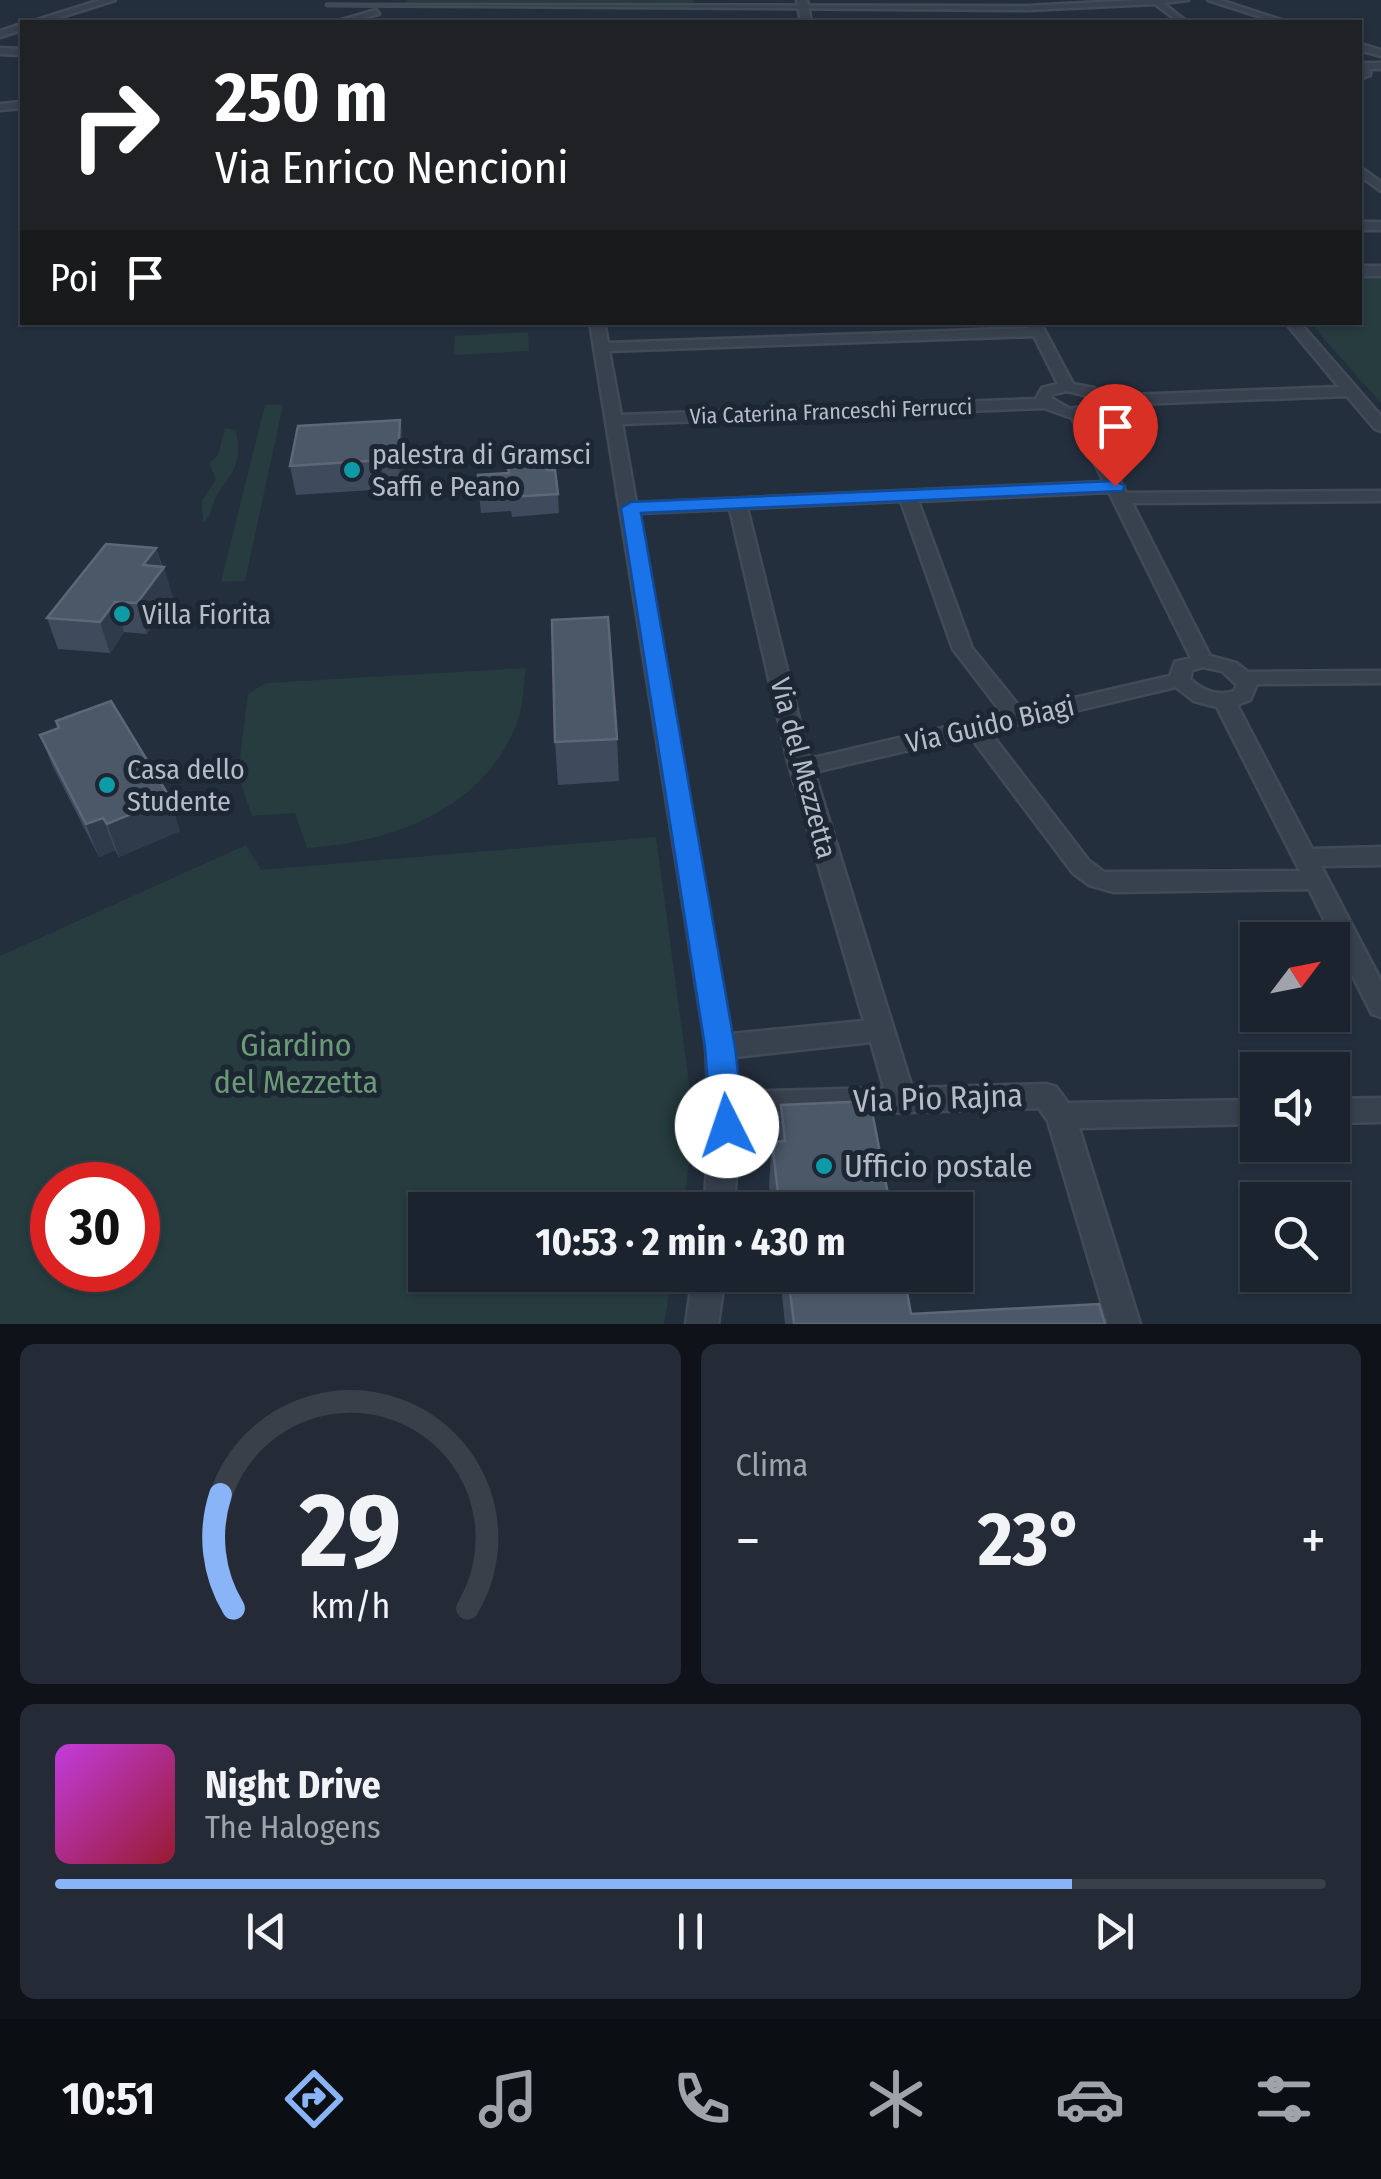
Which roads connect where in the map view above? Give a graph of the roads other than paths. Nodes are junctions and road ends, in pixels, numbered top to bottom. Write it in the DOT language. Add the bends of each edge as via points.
graph roads {
  1 [pos="110,0"];
  2 [pos="118,0"];
  3 [pos="1184,0"];
  4 [pos="1212,0"];
  5 [pos="330,2"];
  6 [pos="392,3"];
  7 [pos="1201,3"];
  8 [pos="802,4"];
  9 [pos="1158,4"];
  10 [pos="578,6"];
  11 [pos="1028,8"];
  12 [pos="43,20"];
  13 [pos="90,20"];
  14 [pos="343,20"];
  15 [pos="566,20"];
  16 [pos="1038,20"];
  17 [pos="1180,20"];
  18 [pos="1256,20"];
  19 [pos="1277,20"];
  20 [pos="1369,66"];
  21 [pos="1381,76"];
  22 [pos="1362,173"];
  23 [pos="1381,175"];
  24 [pos="1381,188"];
  25 [pos="598,325"];
  26 [pos="1294,325"];
  27 [pos="1036,327"];
  28 [pos="601,347"];
  29 [pos="1067,387"];
  30 [pos="1349,391"];
  31 [pos="1101,400"];
  32 [pos="1046,403"];
  33 [pos="1078,414"];
  34 [pos="616,420"];
  35 [pos="1381,426"];
  36 [pos="1118,492"];
  37 [pos="908,496"];
  38 [pos="1381,496"];
  39 [pos="737,504"];
  40 [pos="631,508"];
  41 [pos="1203,661"];
  42 [pos="1381,676"];
  43 [pos="1244,678"];
  44 [pos="1180,680"];
  45 [pos="1225,702"];
  46 [pos="1016,718"];
  47 [pos="975,727"];
  48 [pos="801,768"];
  49 [pos="1381,856"];
  50 [pos="1313,869"];
  51 [pos="1381,1006"];
  52 [pos="880,1030"];
  53 [pos="720,1047"];
  54 [pos="901,1098"];
  55 [pos="728,1104"];
  56 [pos="1381,1110"];
  57 [pos="1350,1111"];
  58 [pos="1240,1112"];
  59 [pos="1062,1116"];
  60 [pos="721,1192"];
  61 [pos="707,1292"];
  62 [pos="702,1324"];
  63 [pos="1124,1324"];
  1 -- 12 [label="street"];
  2 -- 13 [label="street"];
  3 -- 9 [label="street"];
  4 -- 19 [label="street"];
  5 -- 6 [label="street"];
  6 -- 10 [label="street"];
  6 -- 14 [label="street"];
  7 -- 18 [label="street"];
  8 -- 10 [label="street"];
  8 -- 11 [label="street"];
  9 -- 11 [label="street"];
  9 -- 17 [label="street"];
  10 -- 15 [label="street"];
  11 -- 16 [label="street"];
  20 -- 21 [label="street"];
  22 -- 23 [label="street"];
  22 -- 24 [label="street"];
  25 -- 28 [label="street"];
  26 -- 30 [label="street"];
  27 -- 28 [label="street"];
  27 -- 29 [label="street"];
  28 -- 34 [label="street"];
  29 -- 31 [label="street"];
  29 -- 32 [label="street" via="1047,391"];
  30 -- 31 [label="street"];
  30 -- 35 [label="street"];
  31 -- 33 [label="street" via="1096,410"];
  32 -- 33 [label="street"];
  32 -- 34 [label="street, Via Caterina Franceschi Ferrucci"];
  33 -- 36 [label="street"];
  34 -- 40 [label="street"];
  36 -- 37 [label="street"];
  36 -- 38 [label="street"];
  36 -- 41 [label="street"];
  37 -- 39 [label="street"];
  37 -- 46 [label="street" via="962,649"];
  39 -- 40 [label="street"];
  39 -- 48 [label="street, Via del Mezzetta"];
  40 -- 53 [label="street"];
  41 -- 43 [label="street"];
  41 -- 44 [label="street" via="1182,666"];
  42 -- 43 [label="street"];
  43 -- 45 [label="street" via="1243,695"];
  44 -- 45 [label="street" via="1198,695"];
  44 -- 46 [label="street, Via Guido Biagi"];
  45 -- 50 [label="street"];
  46 -- 47 [label="street, Via Guido Biagi"];
  47 -- 48 [label="street, Via Guido Biagi"];
  47 -- 50 [label="street" via="1080,868 1097,879"];
  48 -- 52 [label="street, Via del Mezzetta"];
  49 -- 50 [label="street"];
  50 -- 51 [label="street"];
  52 -- 53 [label="street"];
  52 -- 54 [label="street, Via del Mezzetta"];
  53 -- 55 [label="street"];
  54 -- 55 [label="street, Via Pio Rajna"];
  54 -- 59 [label="street, Via Pio Rajna" via="1038,1094"];
  55 -- 60 [label="street"];
  56 -- 57 [label="street"];
  58 -- 59 [label="street, Via Pio Rajna"];
  59 -- 63 [label="street"];
  61 -- 62 [label="street"];
}
